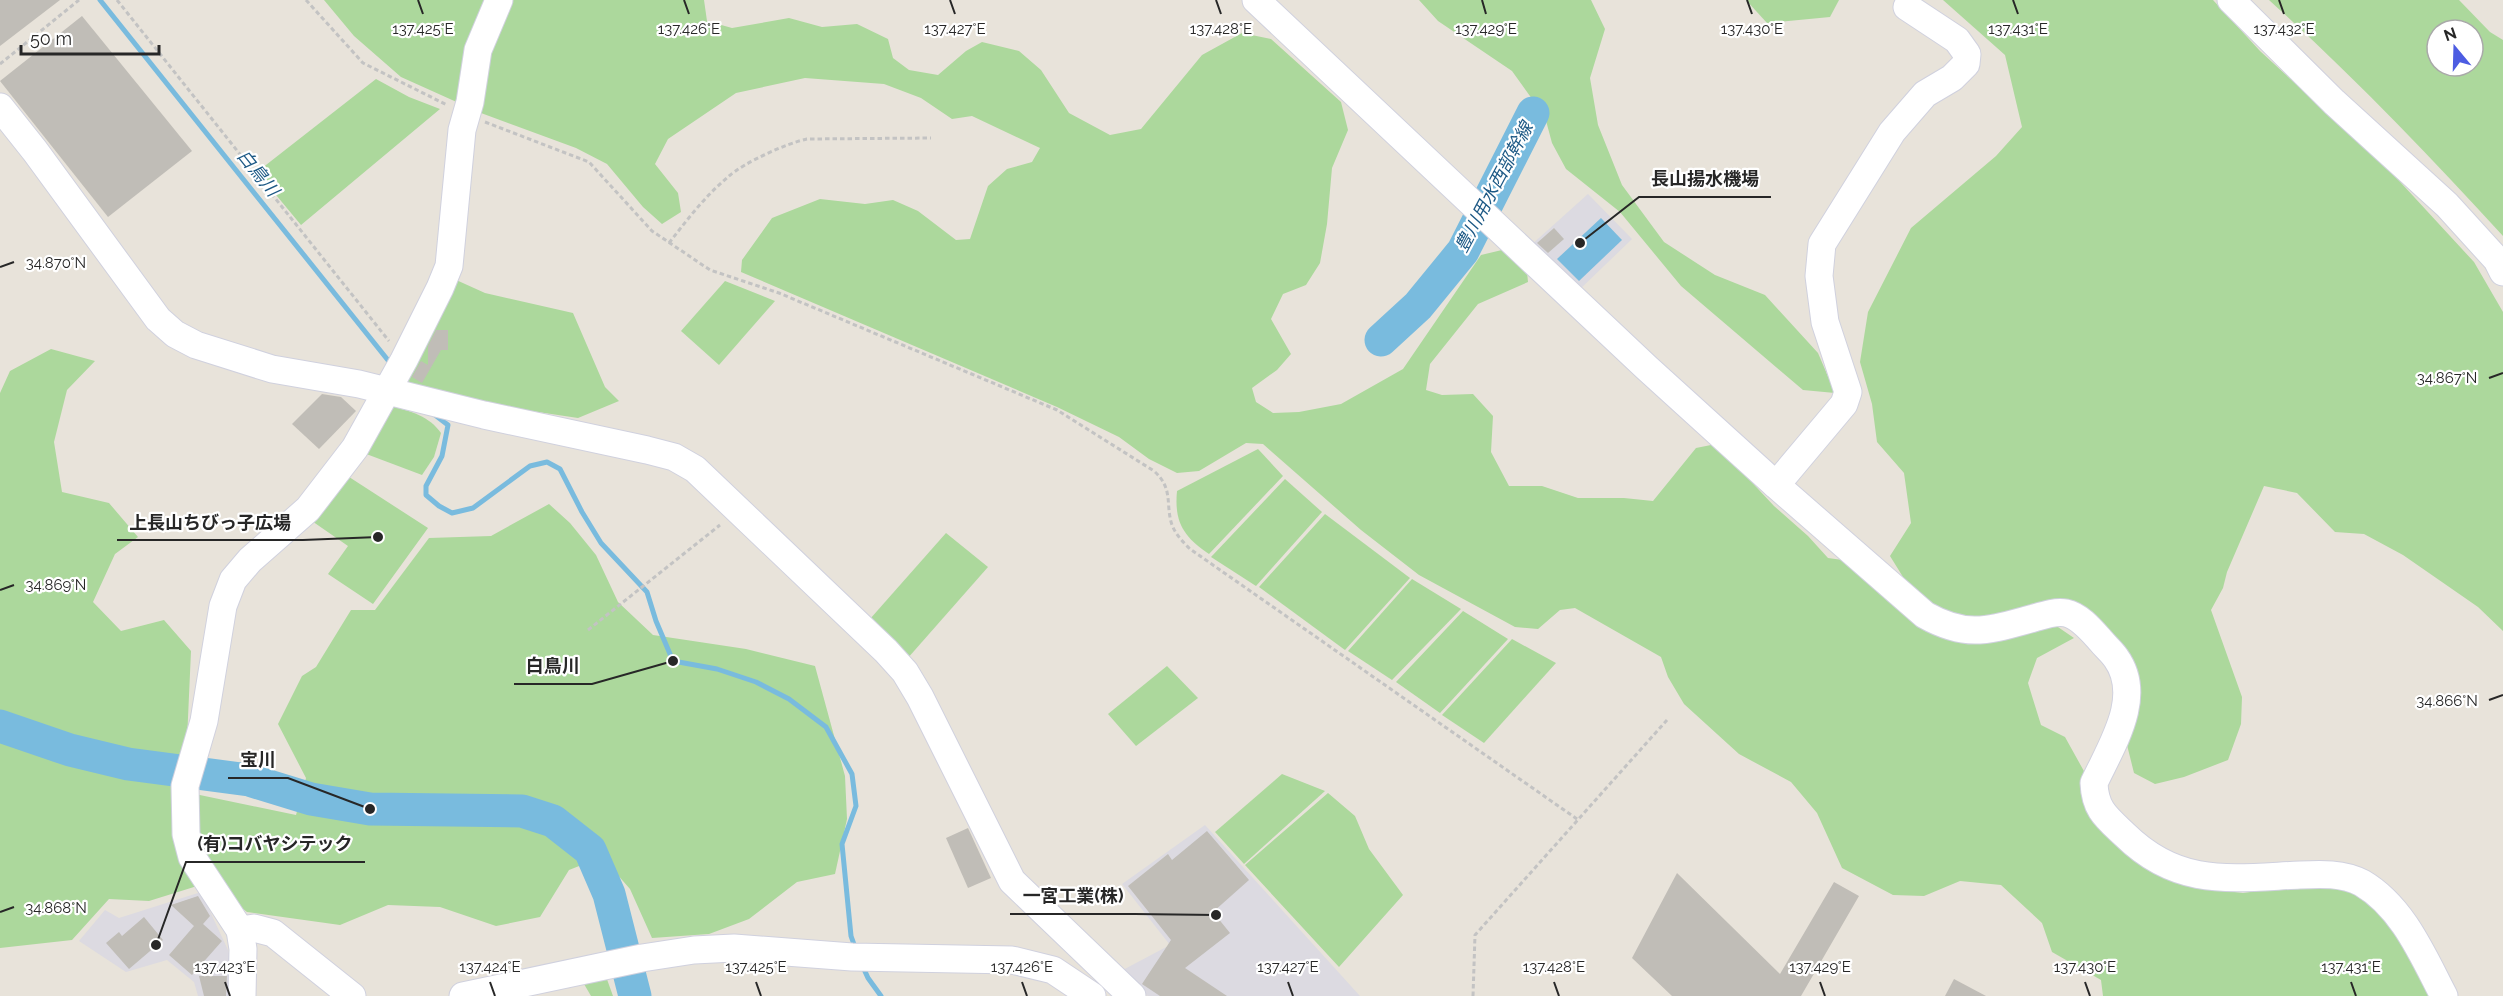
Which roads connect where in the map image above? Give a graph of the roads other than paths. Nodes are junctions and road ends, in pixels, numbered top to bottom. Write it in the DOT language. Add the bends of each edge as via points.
graph roads {
  1 [pos="499,0"];
  2 [pos="1256,0"];
  3 [pos="2231,0"];
  4 [pos="1907,7"];
  5 [pos="0,108"];
  6 [pos="2503,272"];
  7 [pos="387,391"];
  8 [pos="1776,485"];
  9 [pos="240,930"];
  10 [pos="242,996"];
  11 [pos="352,996"];
  12 [pos="463,996"];
  13 [pos="1092,996"];
  14 [pos="1132,996"];
  15 [pos="2444,996"];
  1 -- 7 [label="street" via="478,50 462,130 449,266"];
  2 -- 8 [label="street"];
  3 -- 6 [label="street" via="2334,102 2447,205"];
  4 -- 8 [label="street" via="1957,40 1967,54 1966,64 1952,78 1925,94 1892,132 1822,244 1819,276 1825,322 1848,392 1844,404"];
  5 -- 7 [label="street" via="158,319 175,334 196,345 272,369"];
  7 -- 9 [label="street" via="355,448 308,509 233,580 223,606 204,721 185,786 186,834 192,857"];
  7 -- 14 [label="street" via="674,457 695,469 905,672 1012,881"];
  8 -- 15 [label="street" via="1910,603 1944,626 1982,631 2053,613 2067,613 2088,625 2118,660 2126,682 2127,706 2094,783 2102,812 2148,854 2184,872 2217,879 2330,873 2361,882 2383,898 2408,929"];
  9 -- 10 [label="street"];
  9 -- 11 [label="street" via="254,928 273,933"];
  12 -- 13 [label="street" via="630,960 734,948 865,957 1012,960 1053,970"];
}
